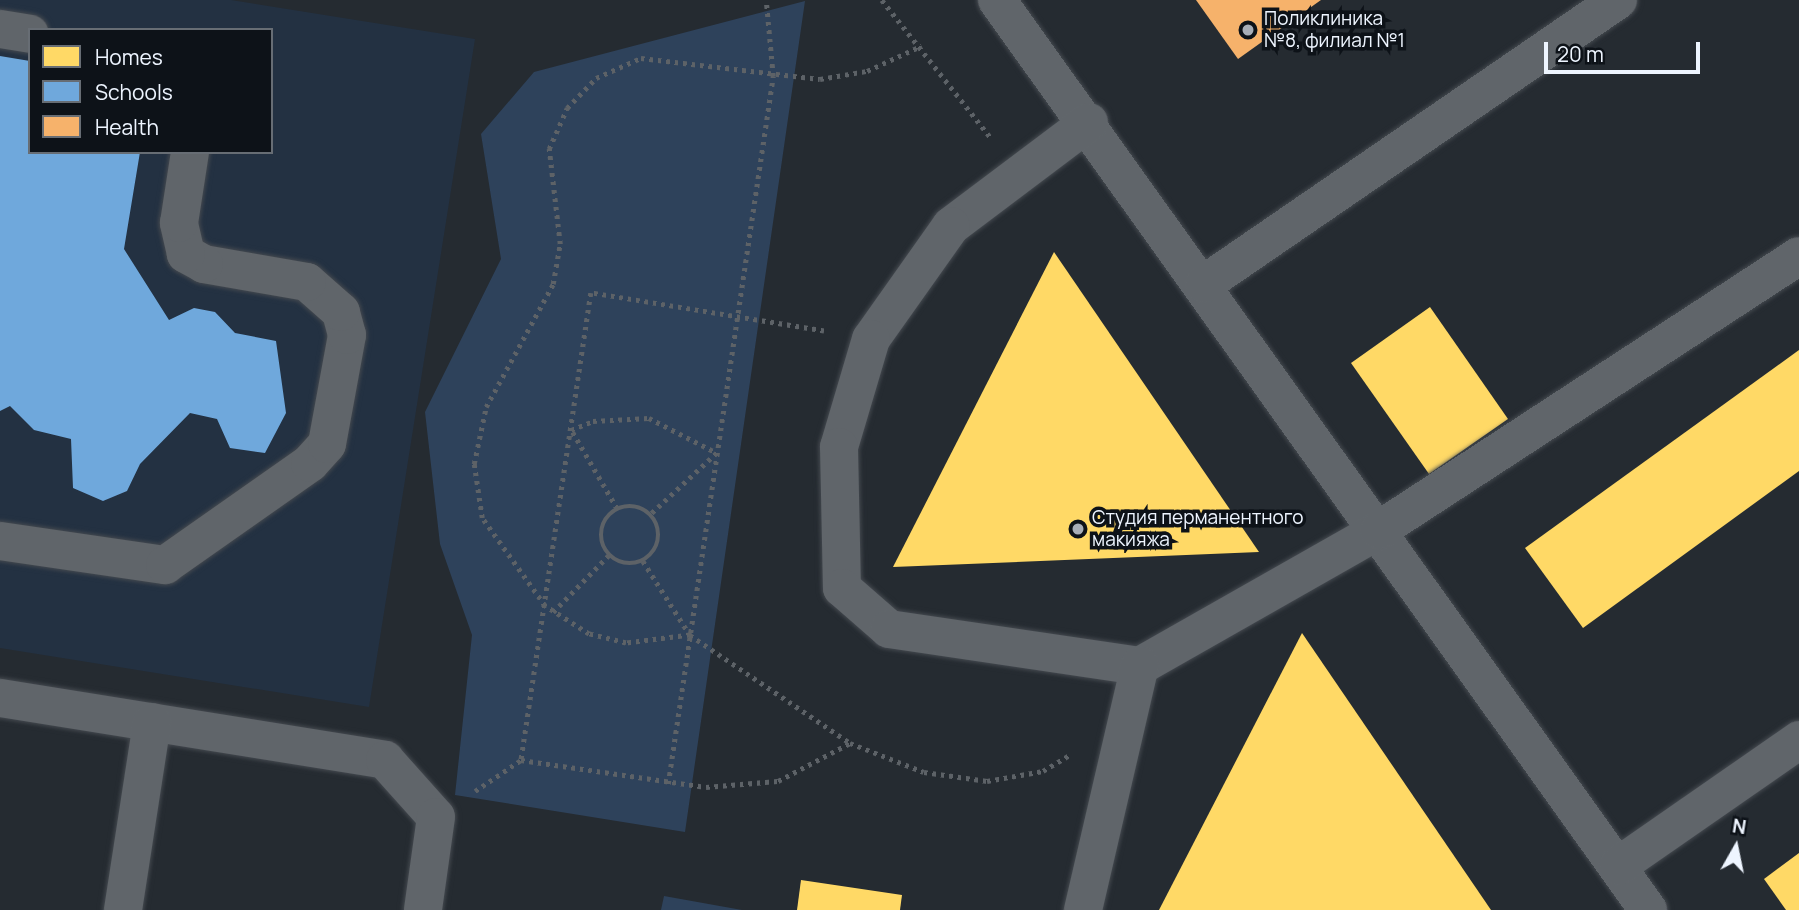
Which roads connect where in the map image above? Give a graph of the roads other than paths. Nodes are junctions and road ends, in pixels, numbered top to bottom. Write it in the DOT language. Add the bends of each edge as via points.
graph roads {
  1 [pos="997,0"];
  2 [pos="1618,0"];
  3 [pos="0,29"];
  4 [pos="28,34"];
  5 [pos="1089,122"];
  6 [pos="190,154"];
  7 [pos="1799,256"];
  8 [pos="1204,284"];
  9 [pos="1379,530"];
  10 [pos="0,541"];
  11 [pos="1140,666"];
  12 [pos="0,698"];
  13 [pos="152,722"];
  14 [pos="1799,740"];
  15 [pos="1618,866"];
  16 [pos="123,910"];
  17 [pos="423,910"];
  18 [pos="1083,910"];
  19 [pos="1648,910"];
  1 -- 5 [label="lane"];
  2 -- 8 [label="lane"];
  3 -- 4 [label="lane"];
  5 -- 8 [label="lane"];
  5 -- 11 [label="lane" via="951,226 870,339 839,447 842,588 889,629"];
  6 -- 10 [label="lane" via="179,223 186,254 204,264 307,282 341,312 347,335 327,444 310,463 164,565"];
  7 -- 9 [label="lane"];
  8 -- 9 [label="lane"];
  9 -- 11 [label="lane"];
  9 -- 15 [label="lane"];
  11 -- 18 [label="lane"];
  12 -- 13 [label="lane"];
  13 -- 16 [label="lane"];
  13 -- 17 [label="lane" via="385,760 436,817"];
  14 -- 15 [label="lane"];
  15 -- 19 [label="lane"];
}
